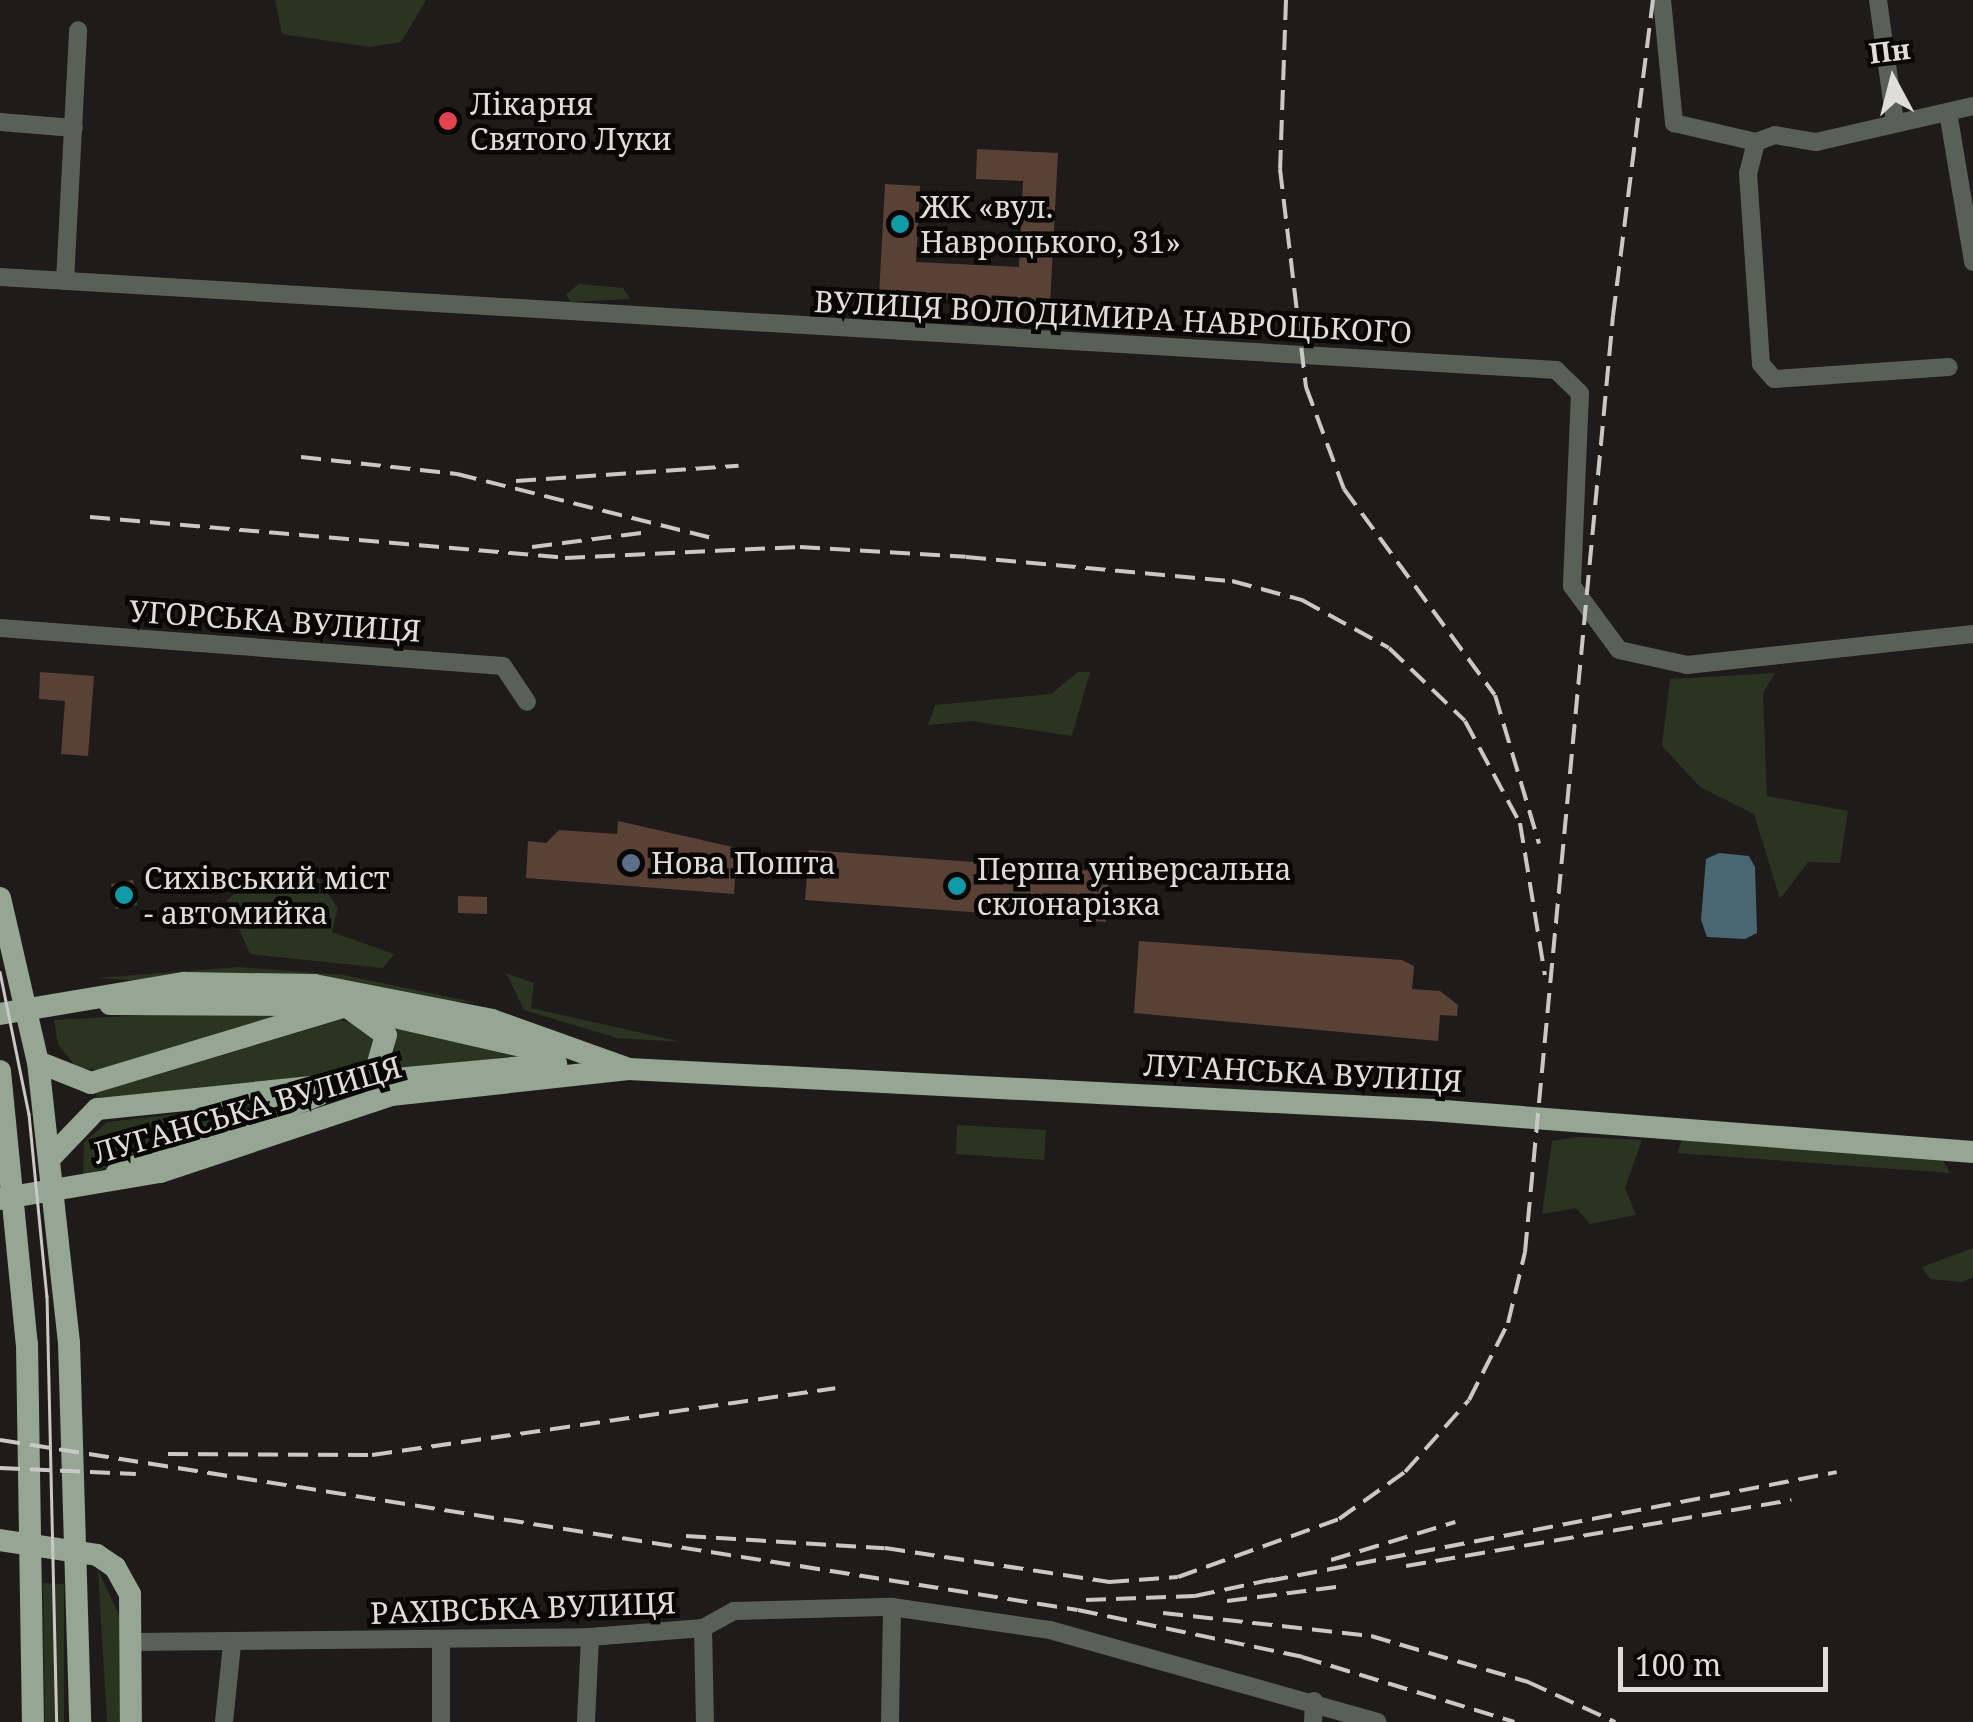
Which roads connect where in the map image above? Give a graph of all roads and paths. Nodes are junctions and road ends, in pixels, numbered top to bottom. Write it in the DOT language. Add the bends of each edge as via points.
graph roads {
  1 [pos="1662,0"];
  2 [pos="1878,0"];
  3 [pos="78,30"];
  4 [pos="1973,106"];
  5 [pos="1948,112"];
  6 [pos="0,122"];
  7 [pos="1895,123"];
  8 [pos="74,128"];
  9 [pos="1756,142"];
  10 [pos="1973,262"];
  11 [pos="0,277"];
  12 [pos="65,282"];
  13 [pos="1948,366"];
  14 [pos="0,628"];
  15 [pos="1973,634"];
  16 [pos="527,702"];
  17 [pos="0,898"];
  18 [pos="73,1000"];
  19 [pos="346,1006"];
  20 [pos="0,1014"];
  21 [pos="38,1062"];
  22 [pos="629,1069"];
  23 [pos="0,1072"];
  24 [pos="350,1083"];
  25 [pos="1973,1152"];
  26 [pos="6,1156"];
  27 [pos="51,1157"];
  28 [pos="101,1184"];
  29 [pos="0,1199"];
  30 [pos="0,1540"];
  31 [pos="892,1607"];
  32 [pos="702,1628"];
  33 [pos="590,1637"];
  34 [pos="133,1642"];
  35 [pos="441,1642"];
  36 [pos="232,1644"];
  37 [pos="1314,1701"];
  38 [pos="33,1722"];
  39 [pos="80,1722"];
  40 [pos="131,1722"];
  41 [pos="224,1722"];
  42 [pos="441,1722"];
  43 [pos="586,1722"];
  44 [pos="705,1722"];
  45 [pos="890,1722"];
  46 [pos="1313,1722"];
  47 [pos="1377,1722"];
  1 -- 9 [label="street" via="1674,124"];
  2 -- 7 [label="street"];
  3 -- 8 [label="street"];
  4 -- 5 [label="street"];
  5 -- 7 [label="street"];
  5 -- 10 [label="street"];
  6 -- 8 [label="street"];
  7 -- 9 [label="street" via="1816,142 1775,135"];
  8 -- 12 [label="street"];
  9 -- 13 [label="street" via="1748,173 1761,364 1774,379"];
  11 -- 12 [label="street, ВУЛИЦЯ ВОЛОДИМИРА НАВРОЦЬКОГО"];
  12 -- 15 [label="street, ВУЛИЦЯ ВОЛОДИМИРА НАВРОЦЬКОГО" via="1556,370 1580,393 1572,586 1619,650 1687,665"];
  14 -- 16 [label="street, УГОРСЬКА ВУЛИЦЯ" via="503,666"];
  17 -- 21 [label="main road"];
  18 -- 19 [label="main road"];
  18 -- 20 [label="main road, ЛУГАНСЬКА ВУЛИЦЯ"];
  18 -- 22 [label="main road, ЛУГАНСЬКА ВУЛИЦЯ" via="184,983 342,988 492,1020"];
  19 -- 21 [label="main road" via="91,1083"];
  19 -- 22 [label="main road"];
  19 -- 24 [label="main road" via="386,1035 376,1070"];
  21 -- 27 [label="main road"];
  22 -- 24 [label="main road" via="496,1065"];
  22 -- 25 [label="main road, ЛУГАНСЬКА ВУЛИЦЯ" via="1403,1109"];
  22 -- 28 [label="main road, ЛУГАНСЬКА ВУЛИЦЯ" via="391,1095"];
  23 -- 26 [label="main road"];
  24 -- 27 [label="main road" via="96,1109"];
  24 -- 28 [label="main road" via="148,1157"];
  26 -- 38 [label="main road" via="28,1362"];
  27 -- 39 [label="main road" via="78,1584"];
  28 -- 29 [label="main road, ЛУГАНСЬКА ВУЛИЦЯ"];
  30 -- 34 [label="main road" via="98,1555 115,1568 130,1594"];
  31 -- 32 [label="street, РАХІВСЬКА ВУЛИЦЯ" via="734,1612"];
  31 -- 37 [label="street, РАХІВСЬКА ВУЛИЦЯ" via="1050,1630"];
  31 -- 45 [label="street"];
  32 -- 33 [label="street, РАХІВСЬКА ВУЛИЦЯ"];
  32 -- 44 [label="street"];
  33 -- 35 [label="street, РАХІВСЬКА ВУЛИЦЯ"];
  33 -- 43 [label="street"];
  34 -- 36 [label="street, РАХІВСЬКА ВУЛИЦЯ"];
  34 -- 40 [label="main road"];
  35 -- 36 [label="street, РАХІВСЬКА ВУЛИЦЯ"];
  35 -- 42 [label="street"];
  36 -- 41 [label="street"];
  37 -- 46 [label="street"];
  37 -- 47 [label="street, РАХІВСЬКА ВУЛИЦЯ"];
}
